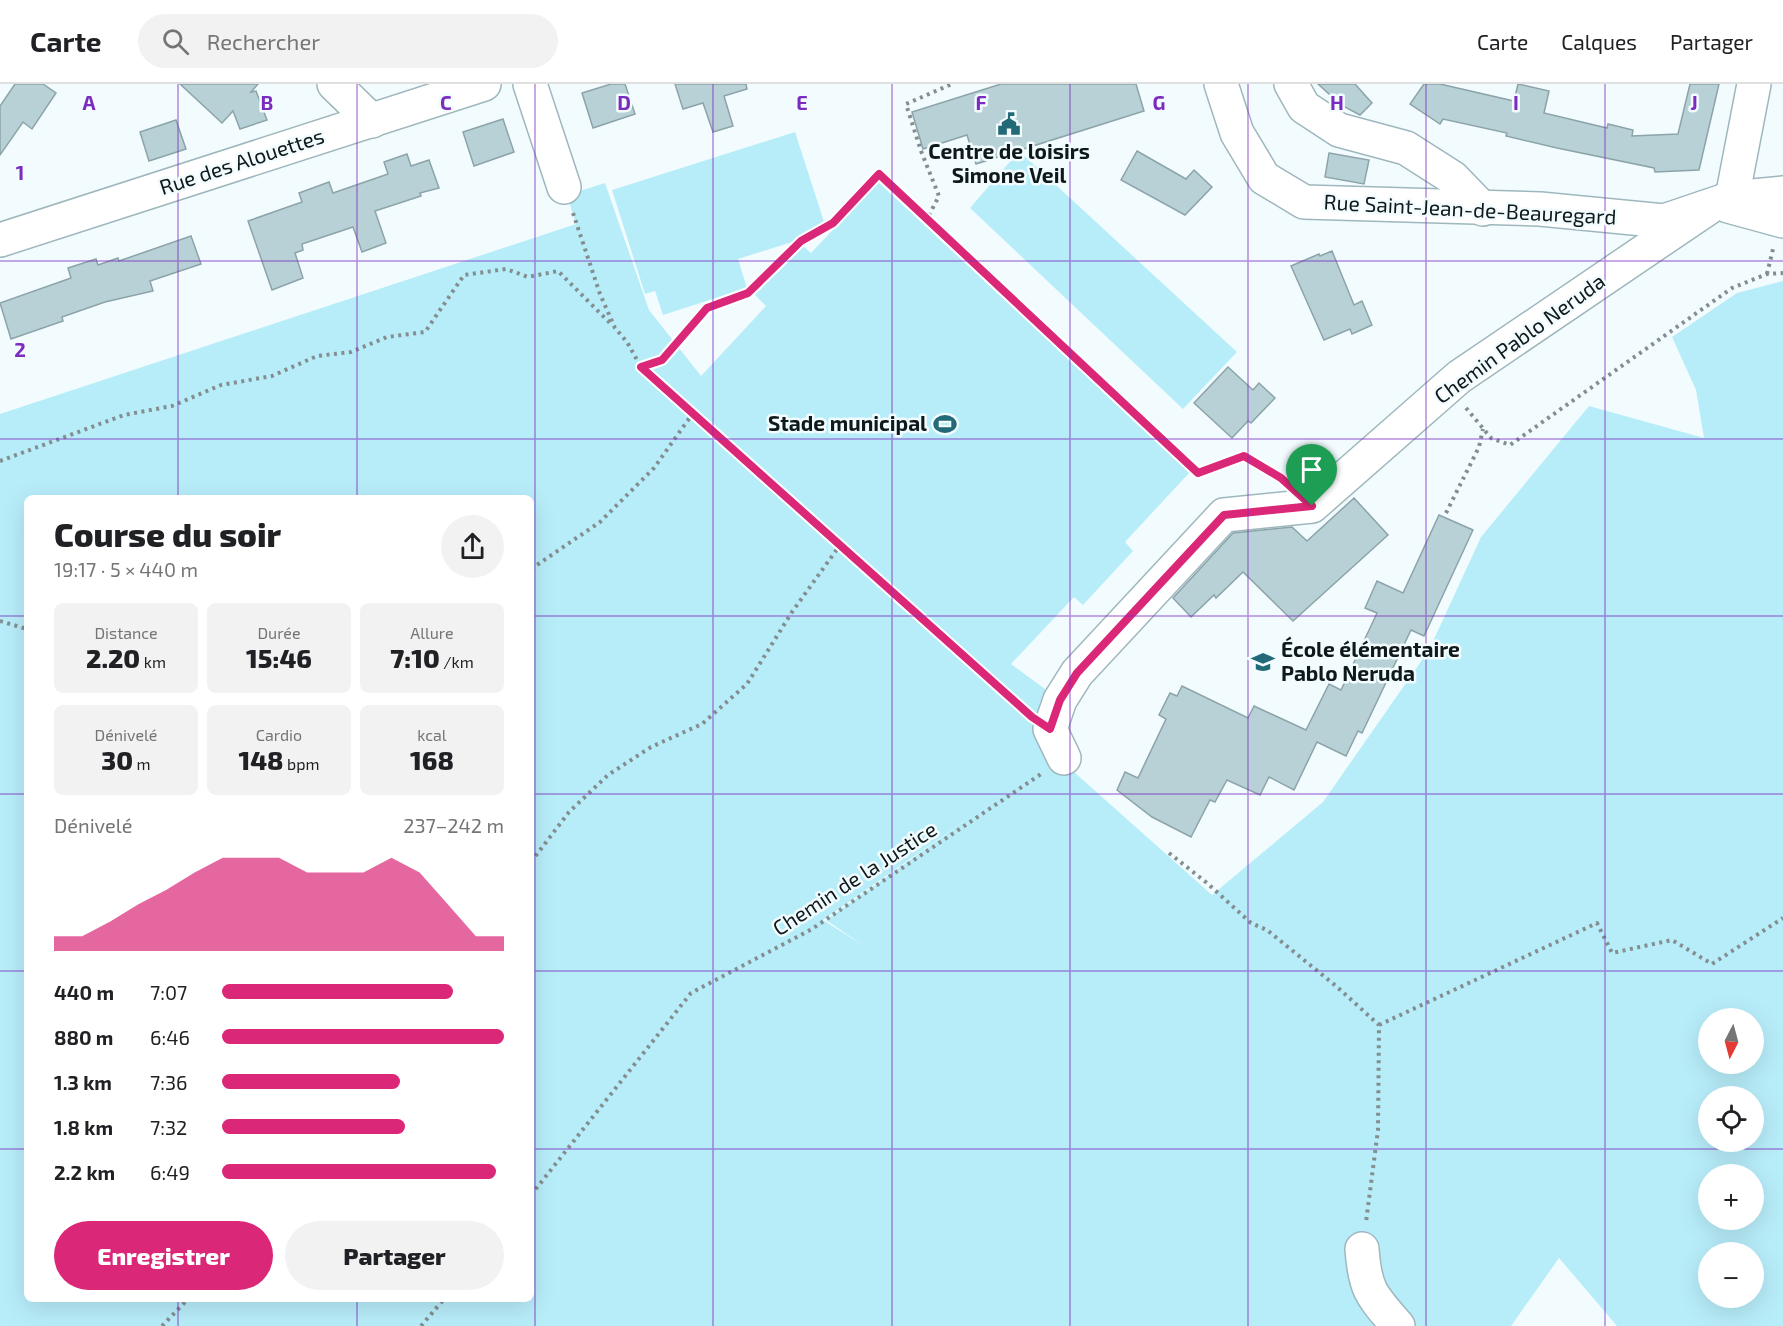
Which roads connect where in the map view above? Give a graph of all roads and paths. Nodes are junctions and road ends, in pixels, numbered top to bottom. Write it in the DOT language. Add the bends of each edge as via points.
graph roads {
  1 [pos="484,84"];
  2 [pos="530,84"];
  3 [pos="952,84"];
  4 [pos="1221,84"];
  5 [pos="1291,84"];
  6 [pos="1754,84"];
  7 [pos="338,86"];
  8 [pos="372,121"];
  9 [pos="564,187"];
  10 [pos="1783,192"];
  11 [pos="1720,203"];
  12 [pos="1482,209"];
  13 [pos="927,219"];
  14 [pos="1783,221"];
  15 [pos="0,240"];
  16 [pos="1783,273"];
  17 [pos="615,328"];
  18 [pos="641,367"];
  19 [pos="1449,387"];
  20 [pos="693,413"];
  21 [pos="1483,429"];
  22 [pos="0,461"];
  23 [pos="1312,506"];
  24 [pos="1446,513"];
  25 [pos="840,545"];
  26 [pos="534,567"];
  27 [pos="0,621"];
  28 [pos="24,628"];
  29 [pos="1050,729"];
  30 [pos="1064,758"];
  31 [pos="1168,853"];
  32 [pos="534,858"];
  33 [pos="1783,918"];
  34 [pos="1379,1025"];
  35 [pos="534,1191"];
  36 [pos="1362,1250"];
  37 [pos="185,1302"];
  38 [pos="441,1302"];
  39 [pos="162,1326"];
  40 [pos="421,1326"];
  41 [pos="1398,1326"];
  1 -- 8 [label="street, Rue des Alouettes"];
  2 -- 9 [label="street"];
  3 -- 13 [label="path" via="906,104 939,196"];
  4 -- 12 [label="street, Rue Saint-Jean-de-Beauregard" via="1237,133 1264,178 1304,202"];
  5 -- 12 [label="street" via="1304,107 1339,130 1406,148 1453,178"];
  6 -- 11 [label="street"];
  7 -- 8 [label="street"];
  8 -- 15 [label="street, Rue des Alouettes"];
  9 -- 17 [label="path"];
  10 -- 11 [label="street, Rue Saint-Jean-de-Beauregard"];
  11 -- 12 [label="street, Rue Saint-Jean-de-Beauregard" via="1664,221"];
  11 -- 14 [label="street"];
  11 -- 19 [label="street, Chemin Pablo Neruda"];
  13 -- 18 [label="path" via="879,174 833,223 801,241 748,293 707,308 662,360"];
  13 -- 23 [label="path" via="1198,473 1244,456 1281,478"];
  16 -- 21 [label="path" via="1767,274 1732,288 1510,445 1491,438"];
  17 -- 18 [label="path"];
  17 -- 22 [label="path" via="558,271 528,277 506,269 464,275 425,332 387,337 351,352 316,356 272,376 221,384 172,406 124,415"];
  18 -- 20 [label="path"];
  19 -- 21 [label="path"];
  19 -- 23 [label="street, Chemin Pablo Neruda"];
  20 -- 25 [label="path"];
  20 -- 26 [label="path" via="654,468 600,522"];
  21 -- 24 [label="path" via="1479,447"];
  23 -- 29 [label="street" via="1224,515 1077,673 1060,700"];
  25 -- 29 [label="path"];
  25 -- 32 [label="path" via="747,684 702,724 651,747 608,775 569,812"];
  27 -- 28 [label="path"];
  29 -- 30 [label="street"];
  30 -- 35 [label="path, Chemin de la Justice" via="812,929 691,993"];
  31 -- 34 [label="path" via="1251,923 1267,930 1336,986"];
  33 -- 34 [label="path" via="1712,964 1672,940 1612,954 1597,924"];
  34 -- 36 [label="path" via="1378,1130"];
  36 -- 41 [label="street" via="1369,1290"];
  37 -- 39 [label="path"];
  38 -- 40 [label="path"];
}
